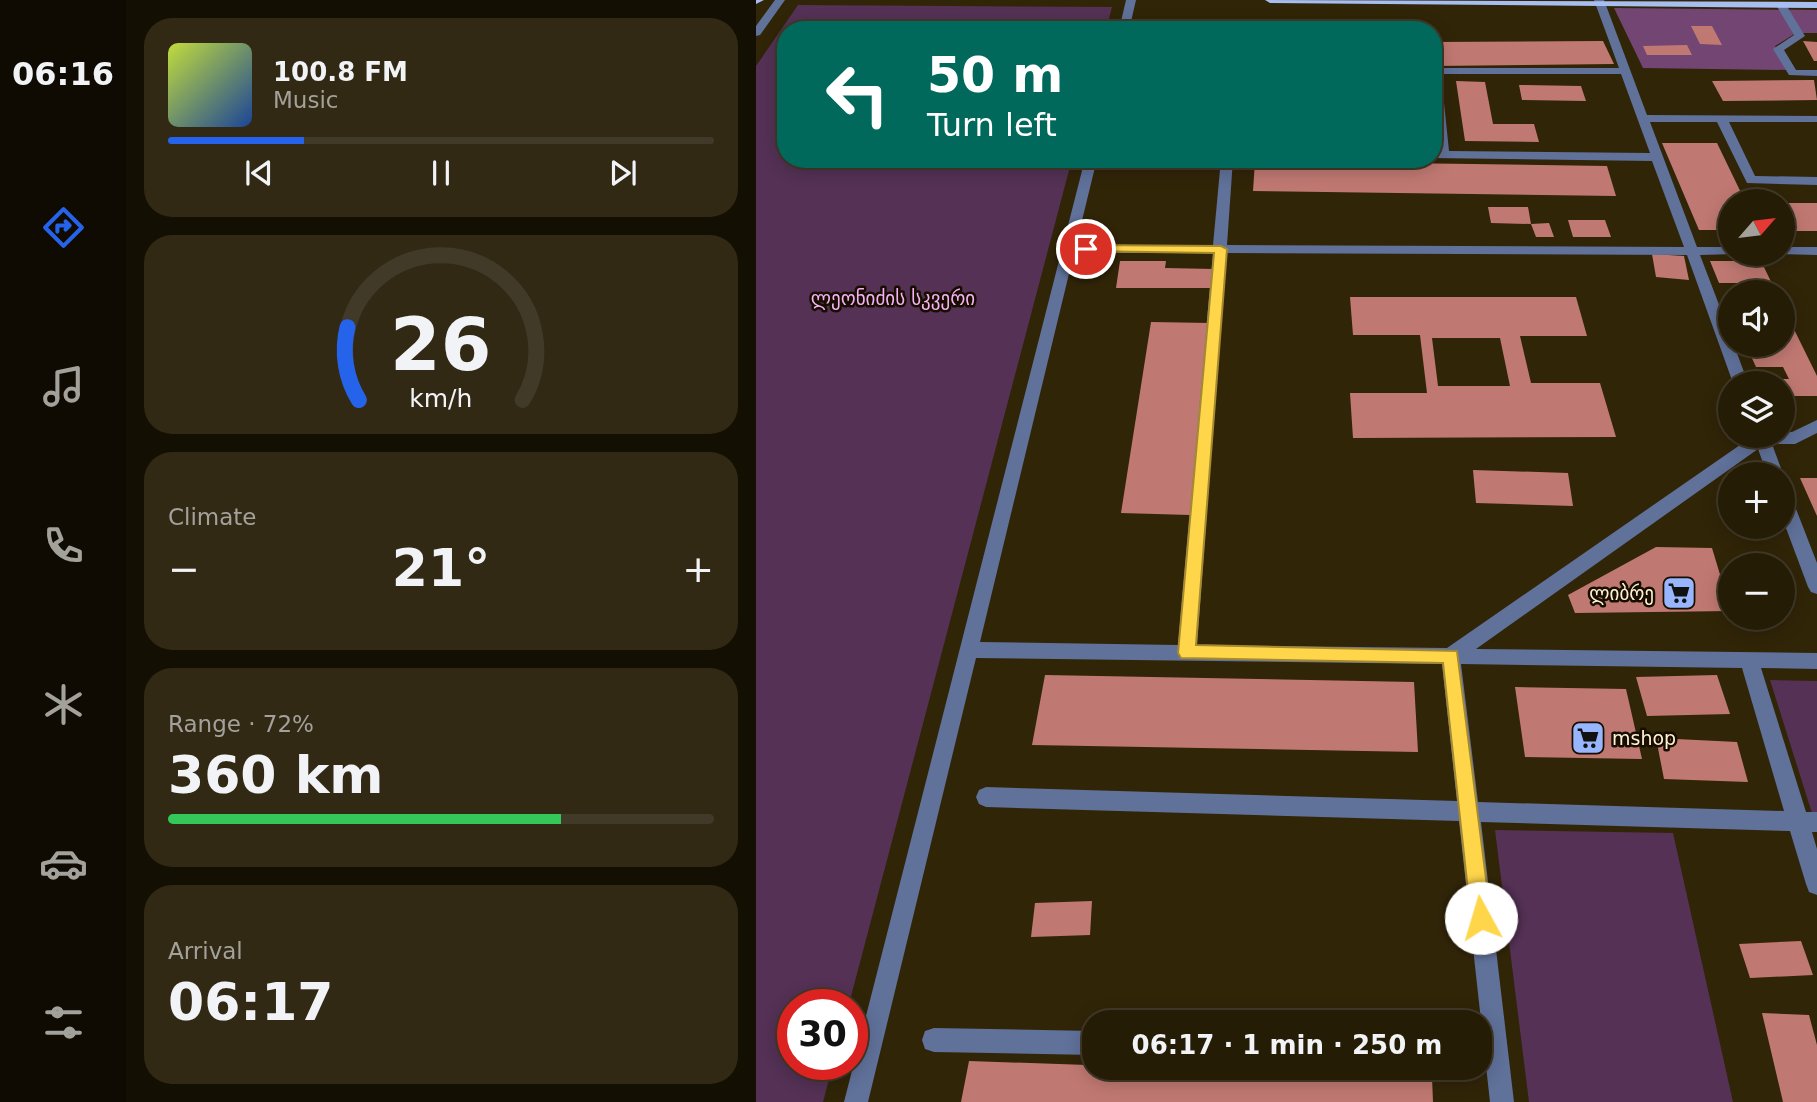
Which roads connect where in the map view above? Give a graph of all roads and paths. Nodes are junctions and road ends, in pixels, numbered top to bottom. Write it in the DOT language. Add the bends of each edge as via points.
graph roads {
  1 [pos="780,0"];
  2 [pos="1131,0"];
  3 [pos="1270,0"];
  4 [pos="1600,2"];
  5 [pos="1781,5"];
  6 [pos="1817,5"];
  7 [pos="1126,21"];
  8 [pos="756,33"];
  9 [pos="1442,71"];
  10 [pos="1626,71"];
  11 [pos="1817,72"];
  12 [pos="1643,118"];
  13 [pos="1721,118"];
  14 [pos="1817,119"];
  15 [pos="1442,155"];
  16 [pos="1658,157"];
  17 [pos="1089,168"];
  18 [pos="1226,168"];
  19 [pos="1817,181"];
  20 [pos="1069,249"];
  21 [pos="1221,249"];
  22 [pos="1692,251"];
  23 [pos="1718,251"];
  24 [pos="1796,251"];
  25 [pos="1817,251"];
  26 [pos="1737,371"];
  27 [pos="1817,426"];
  28 [pos="1817,438"];
  29 [pos="1795,439"];
  30 [pos="1745,448"];
  31 [pos="1795,528"];
  32 [pos="1817,587"];
  33 [pos="969,650"];
  34 [pos="1187,653"];
  35 [pos="1451,656"];
  36 [pos="1749,660"];
  37 [pos="1817,661"];
  38 [pos="986,797"];
  39 [pos="1469,811"];
  40 [pos="1808,822"];
  41 [pos="1817,884"];
  42 [pos="1484,1010"];
  43 [pos="934,1040"];
  44 [pos="1082,1043"];
  45 [pos="1492,1069"];
  46 [pos="856,1102"];
  47 [pos="1502,1102"];
  1 -- 8 [label="street"];
  2 -- 7 [label="street"];
  3 -- 4 [label="main road"];
  4 -- 5 [label="main road"];
  4 -- 10 [label="street"];
  5 -- 6 [label="main road"];
  5 -- 11 [label="street" via="1800,36 1778,49 1793,73"];
  9 -- 10 [label="street"];
  10 -- 12 [label="street"];
  12 -- 13 [label="street"];
  12 -- 16 [label="street"];
  13 -- 14 [label="street"];
  13 -- 19 [label="street" via="1751,180"];
  15 -- 16 [label="street"];
  16 -- 22 [label="street"];
  17 -- 20 [label="street"];
  18 -- 21 [label="street"];
  20 -- 21 [label="street"];
  20 -- 33 [label="street"];
  21 -- 22 [label="street"];
  21 -- 34 [label="street"];
  22 -- 23 [label="street"];
  22 -- 26 [label="street"];
  24 -- 25 [label="street"];
  27 -- 29 [label="street"];
  28 -- 29 [label="street"];
  30 -- 35 [label="street"];
  31 -- 32 [label="street"];
  33 -- 34 [label="street"];
  33 -- 46 [label="street"];
  34 -- 35 [label="street"];
  35 -- 36 [label="street"];
  35 -- 39 [label="street"];
  36 -- 37 [label="street"];
  36 -- 40 [label="street"];
  38 -- 39 [label="street"];
  39 -- 40 [label="street"];
  39 -- 42 [label="street"];
  40 -- 41 [label="street"];
  43 -- 44 [label="street"];
  45 -- 47 [label="street"];
}
